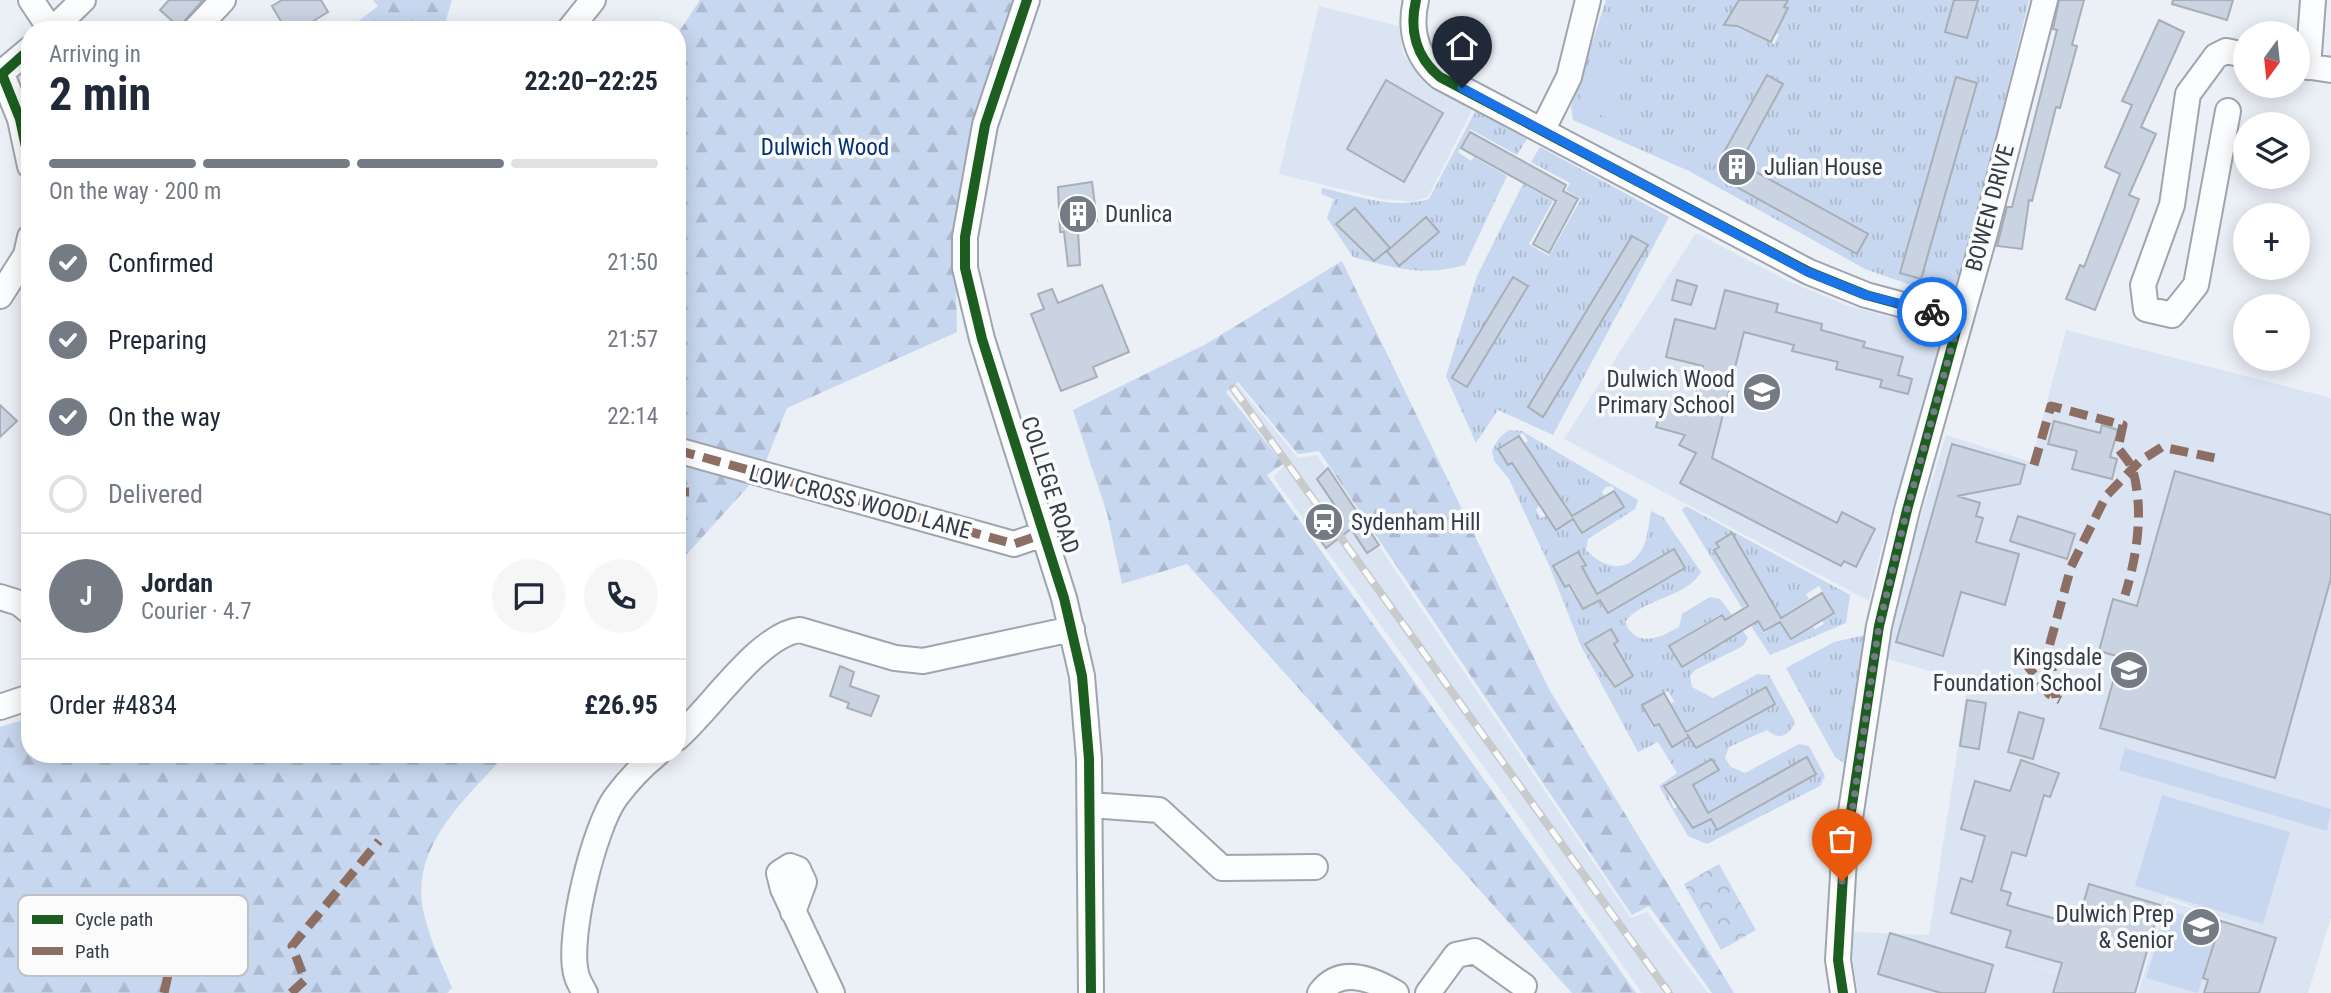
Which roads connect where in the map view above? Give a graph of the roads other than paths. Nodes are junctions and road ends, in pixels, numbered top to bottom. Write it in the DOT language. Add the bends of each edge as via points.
graph roads {
  1 [pos="31,0"];
  2 [pos="83,0"];
  3 [pos="223,0"];
  4 [pos="593,0"];
  5 [pos="1027,0"];
  6 [pos="1416,0"];
  7 [pos="1588,0"];
  8 [pos="2045,0"];
  9 [pos="2313,0"];
  10 [pos="45,21"];
  11 [pos="61,21"];
  12 [pos="203,21"];
  13 [pos="576,21"];
  14 [pos="2233,52"];
  15 [pos="21,57"];
  16 [pos="2312,67"];
  17 [pos="1,74"];
  18 [pos="2228,111"];
  19 [pos="21,124"];
  20 [pos="1542,131"];
  21 [pos="21,263"];
  22 [pos="0,296"];
  23 [pos="1959,320"];
  24 [pos="686,453"];
  25 [pos="1043,534"];
  26 [pos="0,597"];
  27 [pos="21,605"];
  28 [pos="1072,629"];
  29 [pos="21,700"];
  30 [pos="0,707"];
  31 [pos="686,730"];
  32 [pos="649,763"];
  33 [pos="1090,805"];
  34 [pos="1315,867"];
  35 [pos="793,912"];
  36 [pos="1524,986"];
  37 [pos="585,993"];
  38 [pos="832,993"];
  39 [pos="1091,993"];
  40 [pos="1320,993"];
  41 [pos="1396,993"];
  42 [pos="1428,993"];
  43 [pos="1843,993"];
  1 -- 10 [label="street"];
  2 -- 11 [label="street"];
  3 -- 12 [label="street"];
  4 -- 13 [label="street"];
  5 -- 25 [label="street, COLLEGE ROAD" via="985,125 965,237 965,268 982,339"];
  6 -- 20 [label="street" via="1414,36 1426,65 1440,77"];
  7 -- 20 [label="street" via="1569,77"];
  8 -- 23 [label="street, BOWEN DRIVE"];
  9 -- 16 [label="street"];
  14 -- 18 [label="street" via="2216,56 2188,94 2172,205 2143,285 2146,309 2172,316 2196,285"];
  15 -- 17 [label="street"];
  17 -- 19 [label="street"];
  20 -- 23 [label="street" via="1808,272 1866,295"];
  21 -- 22 [label="street"];
  23 -- 43 [label="street, BOWEN DRIVE" via="1879,626 1843,858 1838,960"];
  24 -- 25 [label="street, LOW CROSS WOOD LANE" via="1014,544"];
  25 -- 28 [label="street, COLLEGE ROAD"];
  26 -- 27 [label="street"];
  28 -- 31 [label="street" via="923,661 800,630 788,631 762,649"];
  28 -- 33 [label="street, COLLEGE ROAD" via="1087,717"];
  29 -- 30 [label="street"];
  32 -- 37 [label="street" via="615,799 583,889 574,948 576,974"];
  33 -- 34 [label="street" via="1159,810 1222,868"];
  33 -- 39 [label="street, COLLEGE ROAD"];
  35 -- 38 [label="street"];
  36 -- 42 [label="street" via="1475,951 1456,955"];
  40 -- 41 [label="street" via="1331,980 1352,976"];
}
